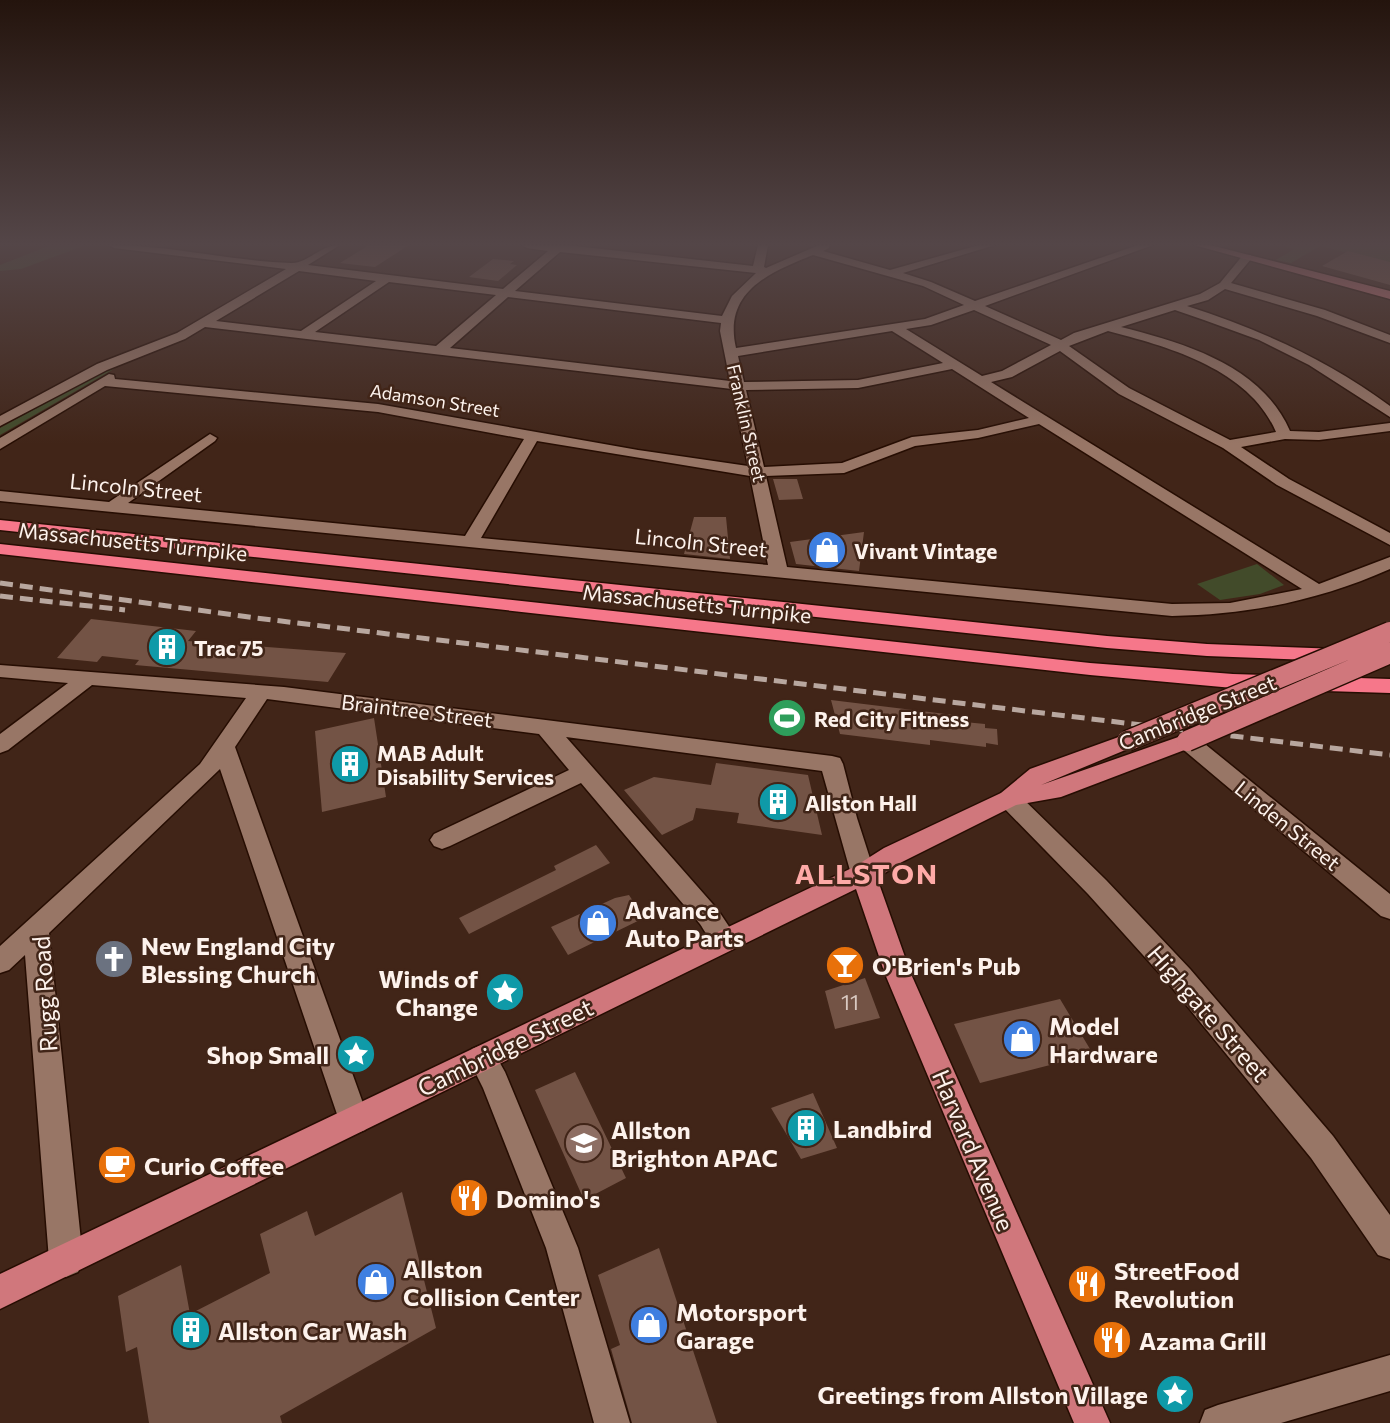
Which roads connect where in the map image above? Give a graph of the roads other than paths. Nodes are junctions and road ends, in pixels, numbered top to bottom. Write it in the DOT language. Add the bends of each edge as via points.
graph roads {
  1 [pos="223,311"];
  2 [pos="338,311"];
  3 [pos="487,311"];
  4 [pos="652,311"];
  5 [pos="681,311"];
  6 [pos="728,311"];
  7 [pos="955,311"];
  8 [pos="987,311"];
  9 [pos="1163,311"];
  10 [pos="1191,311"];
  11 [pos="1315,311"];
  12 [pos="673,314"];
  13 [pos="726,320"];
  14 [pos="204,323"];
  15 [pos="1109,327"];
  16 [pos="895,328"];
  17 [pos="304,334"];
  18 [pos="1390,339"];
  19 [pos="1060,345"];
  20 [pos="439,351"];
  21 [pos="731,353"];
  22 [pos="131,356"];
  23 [pos="954,365"];
  24 [pos="980,381"];
  25 [pos="103,382"];
  26 [pos="739,386"];
  27 [pos="1390,414"];
  28 [pos="1041,419"];
  29 [pos="0,422"];
  30 [pos="1390,427"];
  31 [pos="1285,435"];
  32 [pos="533,436"];
  33 [pos="210,438"];
  34 [pos="0,444"];
  35 [pos="1228,446"];
  36 [pos="758,472"];
  37 [pos="0,496"];
  38 [pos="111,507"];
  39 [pos="0,525"];
  40 [pos="1390,540"];
  41 [pos="470,542"];
  42 [pos="0,549"];
  43 [pos="1390,562"];
  44 [pos="779,573"];
  45 [pos="1317,591"];
  46 [pos="1390,632"];
  47 [pos="1390,655"];
  48 [pos="0,671"];
  49 [pos="89,677"];
  50 [pos="1390,687"];
  51 [pos="261,692"];
  52 [pos="545,727"];
  53 [pos="0,745"];
  54 [pos="1186,746"];
  55 [pos="224,747"];
  56 [pos="584,772"];
  57 [pos="1009,799"];
  58 [pos="442,841"];
  59 [pos="863,874"];
  60 [pos="1390,908"];
  61 [pos="36,929"];
  62 [pos="725,940"];
  63 [pos="0,962"];
  64 [pos="482,1058"];
  65 [pos="354,1120"];
  66 [pos="1390,1244"];
  67 [pos="66,1260"];
  68 [pos="0,1292"];
  69 [pos="1390,1373"];
  70 [pos="612,1423"];
  71 [pos="1092,1423"];
  72 [pos="1218,1423"];
  1 -- 14 [label="street"];
  2 -- 17 [label="street"];
  3 -- 20 [label="street"];
  4 -- 12 [label="street"];
  5 -- 12 [label="street"];
  6 -- 13 [label="street"];
  7 -- 16 [label="street"];
  8 -- 19 [label="street"];
  9 -- 15 [label="street"];
  10 -- 27 [label="street" via="1254,332 1306,356"];
  11 -- 18 [label="street"];
  12 -- 13 [label="street"];
  13 -- 21 [label="street, Franklin Street"];
  14 -- 17 [label="street"];
  14 -- 22 [label="street"];
  15 -- 19 [label="street"];
  15 -- 31 [label="street" via="1175,348 1241,380 1273,410"];
  16 -- 21 [label="street"];
  16 -- 23 [label="street"];
  17 -- 20 [label="street"];
  19 -- 24 [label="street" via="1007,374"];
  19 -- 35 [label="street" via="1124,391"];
  20 -- 26 [label="street"];
  21 -- 26 [label="street, Franklin Street"];
  22 -- 25 [label="street" via="134,363"];
  22 -- 29 [label="street"];
  23 -- 24 [label="street"];
  23 -- 26 [label="street" via="858,384"];
  24 -- 28 [label="street"];
  25 -- 32 [label="street, Adamson Street" via="378,408"];
  25 -- 34 [label="street"];
  26 -- 36 [label="street, Franklin Street"];
  28 -- 36 [label="street, Adamson Street" via="978,435 912,442 844,468"];
  28 -- 45 [label="street"];
  30 -- 31 [label="street" via="1319,436"];
  31 -- 35 [label="street"];
  32 -- 36 [label="street, Adamson Street"];
  32 -- 41 [label="street"];
  33 -- 38 [label="street"];
  35 -- 40 [label="street" via="1283,482"];
  36 -- 44 [label="street, Franklin Street"];
  37 -- 38 [label="street, Lincoln Street"];
  38 -- 41 [label="street, Lincoln Street"];
  39 -- 47 [label="highway, Massachusetts Turnpike" via="1118,643 1241,652"];
  41 -- 44 [label="street, Lincoln Street"];
  42 -- 50 [label="highway, Massachusetts Turnpike" via="1090,669"];
  43 -- 45 [label="street, Lincoln Street"];
  44 -- 45 [label="street, Lincoln Street" via="1172,610 1248,608"];
  46 -- 57 [label="main road, Cambridge Street, bridge" via="1038,775"];
  47 -- 54 [label="main road, Cambridge Street, bridge"];
  48 -- 49 [label="street, Braintree Street"];
  49 -- 51 [label="street, Braintree Street"];
  49 -- 53 [label="street"];
  51 -- 52 [label="street, Braintree Street"];
  51 -- 55 [label="street, Rugg Road"];
  52 -- 56 [label="street"];
  52 -- 59 [label="street, Braintree Street" via="832,764"];
  54 -- 57 [label="main road, Cambridge Street" via="1053,791"];
  54 -- 60 [label="street, Linden Street"];
  55 -- 61 [label="street, Rugg Road" via="208,770"];
  55 -- 65 [label="street"];
  56 -- 58 [label="street"];
  56 -- 62 [label="street"];
  57 -- 59 [label="main road, Cambridge Street"];
  57 -- 66 [label="street, Highgate Street" via="1180,977 1322,1147"];
  59 -- 62 [label="main road, Cambridge Street"];
  59 -- 71 [label="main road, Harvard Avenue" via="898,974"];
  61 -- 63 [label="street"];
  61 -- 67 [label="street, Rugg Road"];
  62 -- 64 [label="main road, Cambridge Street"];
  64 -- 65 [label="main road, Cambridge Street"];
  64 -- 70 [label="street" via="562,1248"];
  65 -- 67 [label="main road, Cambridge Street"];
  67 -- 68 [label="main road, Cambridge Street"];
  69 -- 72 [label="street"];
}
